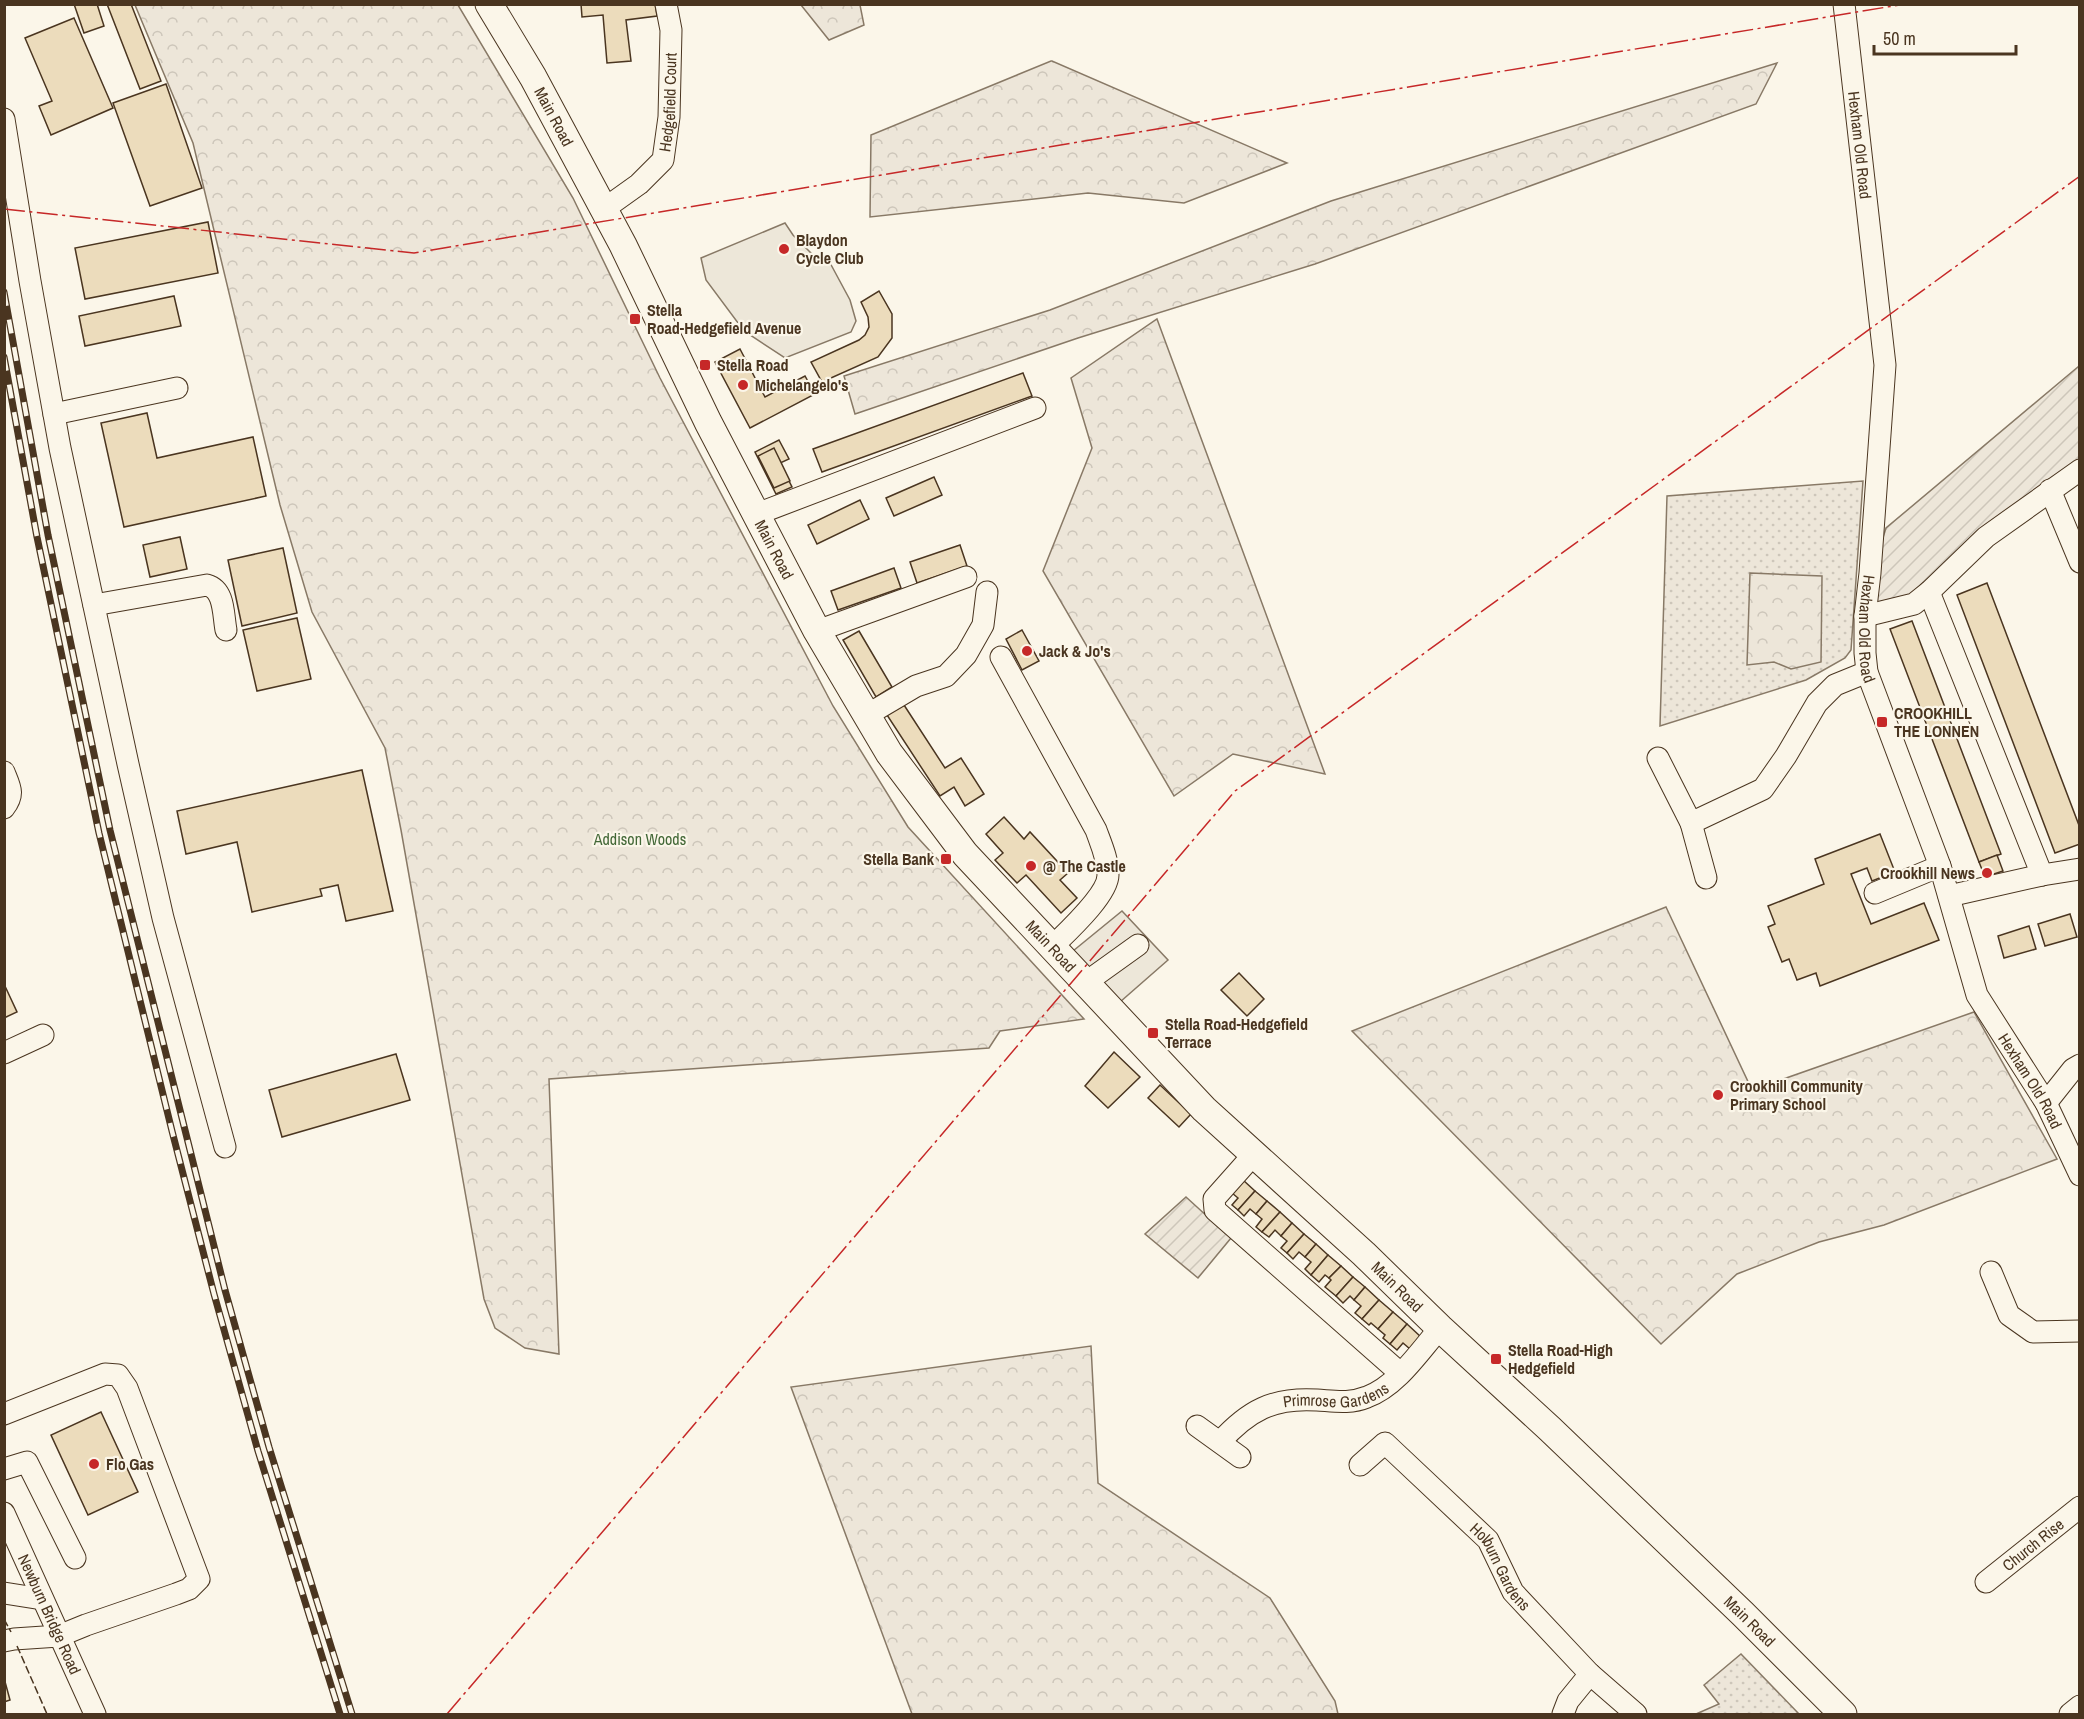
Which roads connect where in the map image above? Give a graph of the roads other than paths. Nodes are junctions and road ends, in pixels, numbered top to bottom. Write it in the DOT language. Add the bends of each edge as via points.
graph roads {
  1 [pos="489,4"];
  2 [pos="666,4"];
  3 [pos="1844,4"];
  4 [pos="4,119"];
  5 [pos="604,209"];
  6 [pos="177,388"];
  7 [pos="1035,408"];
  8 [pos="54,414"];
  9 [pos="2079,470"];
  10 [pos="2050,490"];
  11 [pos="757,514"];
  12 [pos="2079,562"];
  13 [pos="966,577"];
  14 [pos="987,592"];
  15 [pos="1929,592"];
  16 [pos="93,606"];
  17 [pos="1865,616"];
  18 [pos="226,630"];
  19 [pos="817,630"];
  20 [pos="1001,657"];
  21 [pos="1867,672"];
  22 [pos="867,715"];
  23 [pos="1658,758"];
  24 [pos="4,772"];
  25 [pos="4,807"];
  26 [pos="1691,823"];
  27 [pos="1940,866"];
  28 [pos="2079,869"];
  29 [pos="2042,875"];
  30 [pos="1706,878"];
  31 [pos="1875,893"];
  32 [pos="1949,896"];
  33 [pos="1138,945"];
  34 [pos="1052,947"];
  35 [pos="1085,983"];
  36 [pos="43,1035"];
  37 [pos="4,1053"];
  38 [pos="2079,1065"];
  39 [pos="2046,1103"];
  40 [pos="225,1147"];
  41 [pos="1254,1154"];
  42 [pos="2079,1176"];
  43 [pos="1991,1272"];
  44 [pos="1440,1328"];
  45 [pos="2079,1331"];
  46 [pos="1400,1373"];
  47 [pos="4,1414"];
  48 [pos="1197,1426"];
  49 [pos="1220,1442"];
  50 [pos="1240,1457"];
  51 [pos="1360,1465"];
  52 [pos="4,1469"];
  53 [pos="2079,1507"];
  54 [pos="4,1513"];
  55 [pos="75,1558"];
  56 [pos="1986,1582"];
  57 [pos="4,1593"];
  58 [pos="42,1599"];
  59 [pos="59,1636"];
  60 [pos="4,1641"];
  61 [pos="1590,1674"];
  62 [pos="2079,1706"];
  63 [pos="95,1714"];
  64 [pos="1563,1714"];
  65 [pos="1636,1714"];
  66 [pos="1843,1714"];
  67 [pos="2070,1714"];
  1 -- 5 [label="main road, Main Road"];
  2 -- 5 [label="street, Hedgefield Court" via="671,30 669,117 663,160 639,184"];
  3 -- 17 [label="street, Hexham Old Road" via="1885,365"];
  4 -- 8 [label="street"];
  5 -- 11 [label="main road, Main Road"];
  6 -- 8 [label="street"];
  7 -- 11 [label="street"];
  8 -- 16 [label="street"];
  9 -- 10 [label="street"];
  10 -- 12 [label="street"];
  10 -- 15 [label="street" via="1986,537"];
  11 -- 19 [label="main road, Main Road"];
  13 -- 19 [label="street"];
  14 -- 22 [label="street" via="983,625 966,656 946,676 916,686"];
  15 -- 17 [label="street" via="1914,604"];
  15 -- 29 [label="street"];
  16 -- 18 [label="street" via="207,585 220,596"];
  16 -- 40 [label="street" via="163,918"];
  17 -- 21 [label="street, Hexham Old Road"];
  19 -- 22 [label="main road, Main Road"];
  20 -- 34 [label="street" via="1096,830 1108,877 1095,903"];
  21 -- 26 [label="street" via="1835,685 1817,703 1763,789"];
  21 -- 27 [label="street, Hexham Old Road"];
  22 -- 34 [label="main road, Main Road" via="889,753 965,854"];
  23 -- 26 [label="street"];
  24 -- 25 [label="street" via="11,792"];
  26 -- 30 [label="street"];
  27 -- 31 [label="street"];
  27 -- 32 [label="street, Hexham Old Road"];
  28 -- 29 [label="street"];
  29 -- 32 [label="street"];
  32 -- 39 [label="street, Hexham Old Road" via="1977,995"];
  33 -- 35 [label="street"];
  34 -- 35 [label="main road, Main Road"];
  35 -- 41 [label="main road, Main Road" via="1204,1109"];
  36 -- 37 [label="street"];
  38 -- 39 [label="street"];
  39 -- 42 [label="street, Hexham Old Road"];
  41 -- 44 [label="main road, Main Road"];
  41 -- 46 [label="street" via="1214,1199 1215,1210"];
  43 -- 45 [label="street" via="2009,1315 2033,1332"];
  44 -- 46 [label="street, Primrose Gardens"];
  44 -- 66 [label="main road, Main Road" via="1550,1429"];
  46 -- 49 [label="street, Primrose Gardens" via="1367,1397 1346,1402 1300,1399 1252,1412"];
  47 -- 59 [label="street" via="105,1374 118,1375 127,1388 199,1579 189,1588"];
  48 -- 49 [label="street"];
  49 -- 50 [label="street"];
  51 -- 61 [label="street, Holburn Gardens" via="1385,1443 1488,1540 1513,1592"];
  52 -- 55 [label="street" via="27,1462"];
  53 -- 56 [label="street, Church Rise"];
  54 -- 58 [label="street, Newburn Bridge Road"];
  57 -- 58 [label="street"];
  58 -- 59 [label="street, Newburn Bridge Road"];
  59 -- 60 [label="street"];
  59 -- 63 [label="street, Newburn Bridge Road"];
  61 -- 64 [label="street" via="1568,1701"];
  61 -- 65 [label="street, Holburn Gardens"];
  62 -- 67 [label="street"];
}
